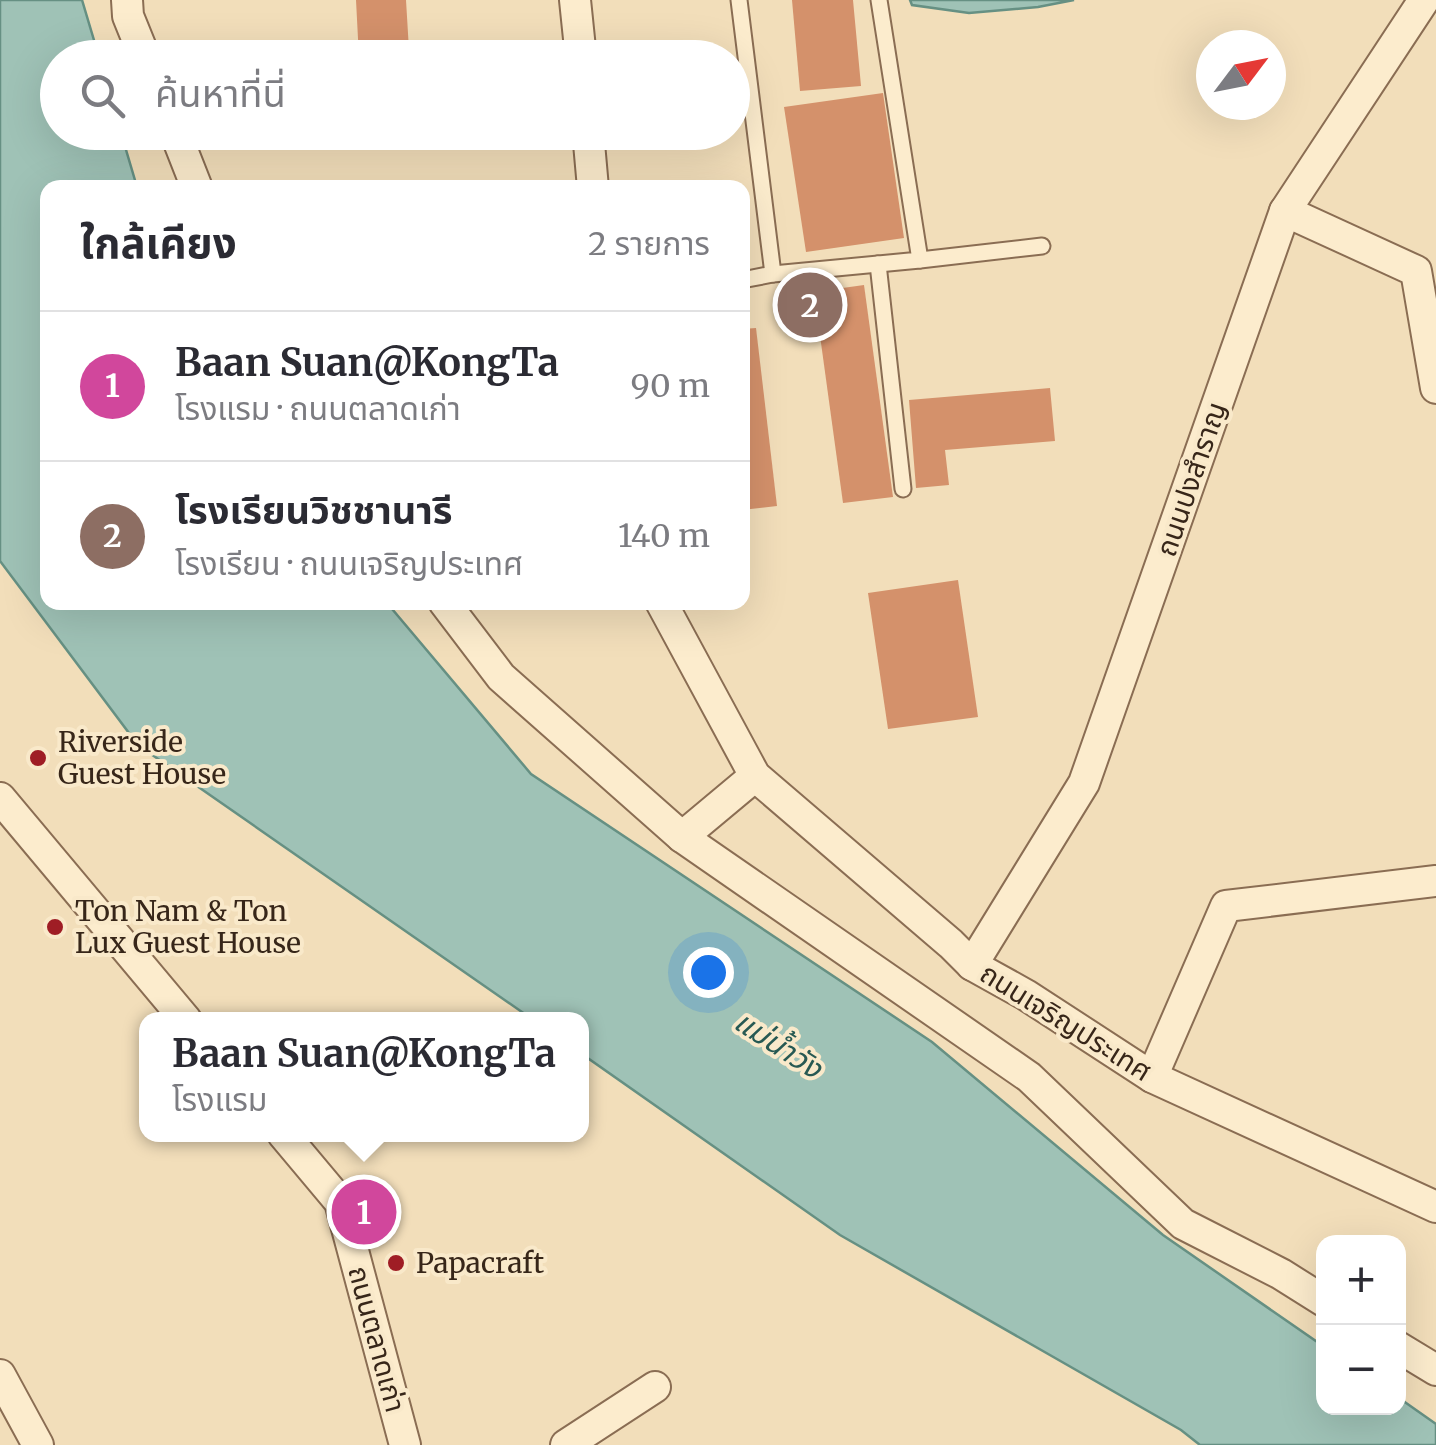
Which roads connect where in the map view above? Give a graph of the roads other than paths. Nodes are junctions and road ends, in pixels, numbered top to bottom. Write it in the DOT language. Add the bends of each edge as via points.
graph roads {
  1 [pos="127,0"];
  2 [pos="575,0"];
  3 [pos="738,0"];
  4 [pos="879,0"];
  5 [pos="1424,0"];
  6 [pos="138,40"];
  7 [pos="578,40"];
  8 [pos="739,40"];
  9 [pos="750,139"];
  10 [pos="181,150"];
  11 [pos="590,150"];
  12 [pos="193,180"];
  13 [pos="592,180"];
  14 [pos="1285,211"];
  15 [pos="1042,246"];
  16 [pos="920,260"];
  17 [pos="878,264"];
  18 [pos="773,274"];
  19 [pos="750,278"];
  20 [pos="1436,388"];
  21 [pos="903,488"];
  22 [pos="450,610"];
  23 [pos="665,610"];
  24 [pos="755,776"];
  25 [pos="0,798"];
  26 [pos="682,837"];
  27 [pos="1436,880"];
  28 [pos="972,965"];
  29 [pos="179,1012"];
  30 [pos="1152,1076"];
  31 [pos="290,1142"];
  32 [pos="1432,1200"];
  33 [pos="1316,1295"];
  34 [pos="1406,1352"];
  35 [pos="1436,1370"];
  36 [pos="655,1387"];
  37 [pos="4,1392"];
  38 [pos="38,1445"];
  39 [pos="406,1445"];
  40 [pos="566,1445"];
  1 -- 6 [label="street"];
  2 -- 7 [label="street"];
  3 -- 8 [label="lane"];
  4 -- 16 [label="lane"];
  5 -- 14 [label="street, ถนนปงสำราญ"];
  9 -- 18 [label="lane"];
  10 -- 12 [label="street"];
  11 -- 13 [label="street"];
  14 -- 20 [label="street" via="1416,272"];
  14 -- 28 [label="street, ถนนปงสำราญ" via="1084,783"];
  15 -- 16 [label="lane"];
  16 -- 17 [label="lane"];
  17 -- 18 [label="lane"];
  17 -- 21 [label="lane"];
  18 -- 19 [label="lane"];
  22 -- 26 [label="street" via="501,677"];
  23 -- 24 [label="street, ถนนเจริญประเทศ"];
  24 -- 26 [label="street"];
  24 -- 28 [label="street, ถนนเจริญประเทศ"];
  25 -- 29 [label="street"];
  26 -- 33 [label="street" via="1029,1077 1183,1224"];
  27 -- 30 [label="street" via="1226,906"];
  28 -- 30 [label="street, ถนนเจริญประเทศ"];
  30 -- 32 [label="street, ถนนเจริญประเทศ"];
  31 -- 39 [label="street, ถนนตลาดเก่า" via="340,1202"];
  34 -- 35 [label="street"];
  36 -- 40 [label="street"];
  37 -- 38 [label="street"];
}
